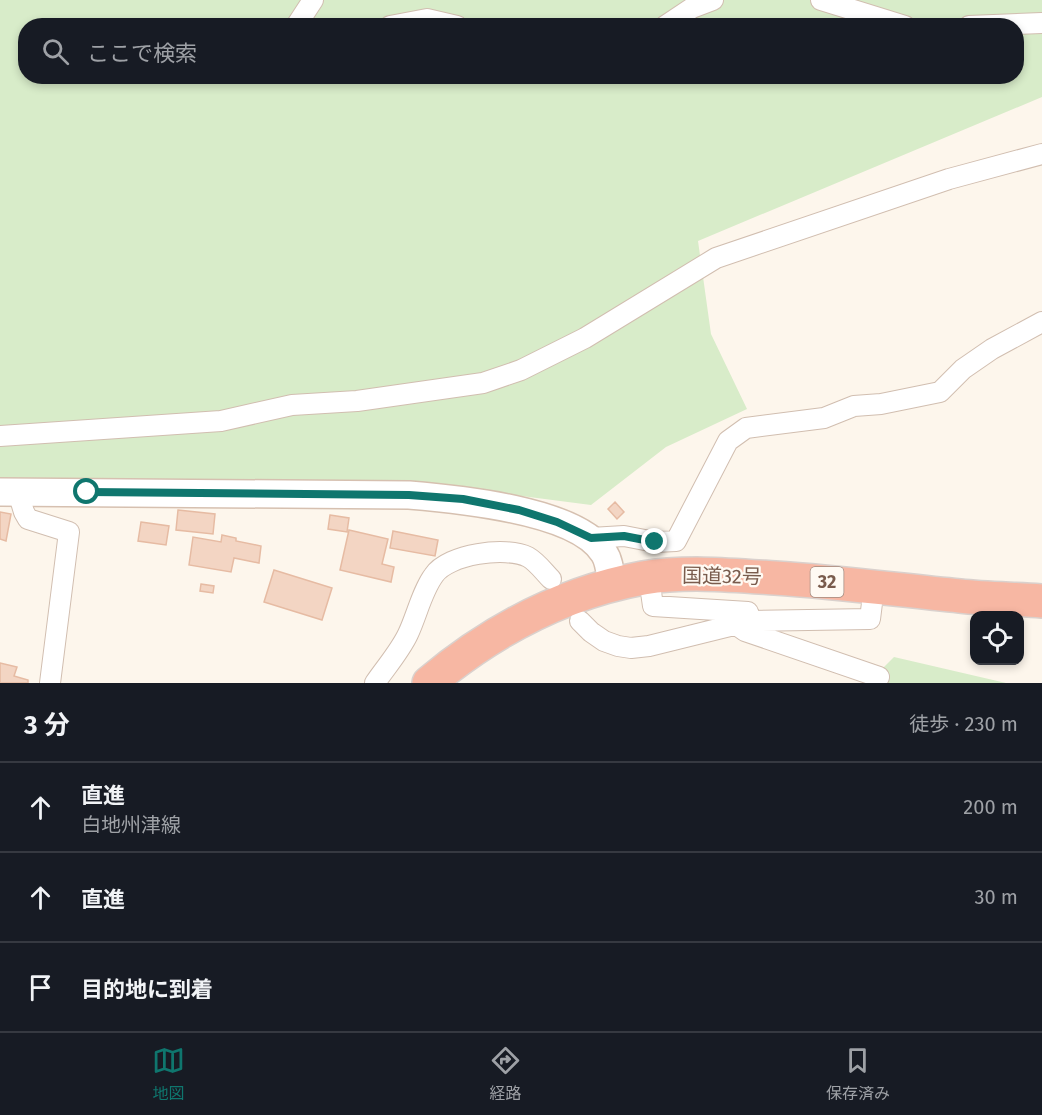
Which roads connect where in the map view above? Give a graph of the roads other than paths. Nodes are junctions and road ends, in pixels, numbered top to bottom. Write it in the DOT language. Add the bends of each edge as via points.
graph roads {
  1 [pos="314,0"];
  2 [pos="713,0"];
  3 [pos="821,0"];
  4 [pos="302,18"];
  5 [pos="677,18"];
  6 [pos="879,18"];
  7 [pos="1042,22"];
  8 [pos="1024,23"];
  9 [pos="1042,154"];
  10 [pos="1042,322"];
  11 [pos="0,436"];
  12 [pos="9,492"];
  13 [pos="591,538"];
  14 [pos="649,578"];
  15 [pos="612,585"];
  16 [pos="874,587"];
  17 [pos="563,601"];
  18 [pos="1042,601"];
  19 [pos="743,623"];
  20 [pos="879,677"];
  21 [pos="50,683"];
  22 [pos="375,683"];
  23 [pos="429,683"];
  1 -- 4 [label="street"];
  2 -- 5 [label="street"];
  3 -- 6 [label="street"];
  7 -- 8 [label="street"];
  9 -- 11 [label="street" via="949,179 716,258 585,338 521,370 483,383 357,402 292,405 221,421"];
  10 -- 13 [label="street" via="963,369 939,392 854,406 824,418 746,428 728,441 676,541 655,542 624,536"];
  12 -- 13 [label="main road" via="409,495 463,499 519,510"];
  12 -- 21 [label="street" via="28,519 69,532"];
  13 -- 15 [label="main road" via="605,554"];
  14 -- 15 [label="highway, 国道32号 / 32"];
  14 -- 16 [label="highway, 国道32号 / 32" via="729,575"];
  14 -- 19 [label="street" via="653,606 748,612"];
  15 -- 17 [label="highway, 国道32号 / 32"];
  16 -- 18 [label="highway, 国道32号 / 32"];
  16 -- 19 [label="street" via="870,619"];
  17 -- 19 [label="street" via="604,641 631,648"];
  17 -- 22 [label="street" via="529,557 490,552 455,560 434,574 402,645"];
  17 -- 23 [label="highway, 国道32号 / 32" via="501,630"];
  19 -- 20 [label="street" via="745,631"];
}
